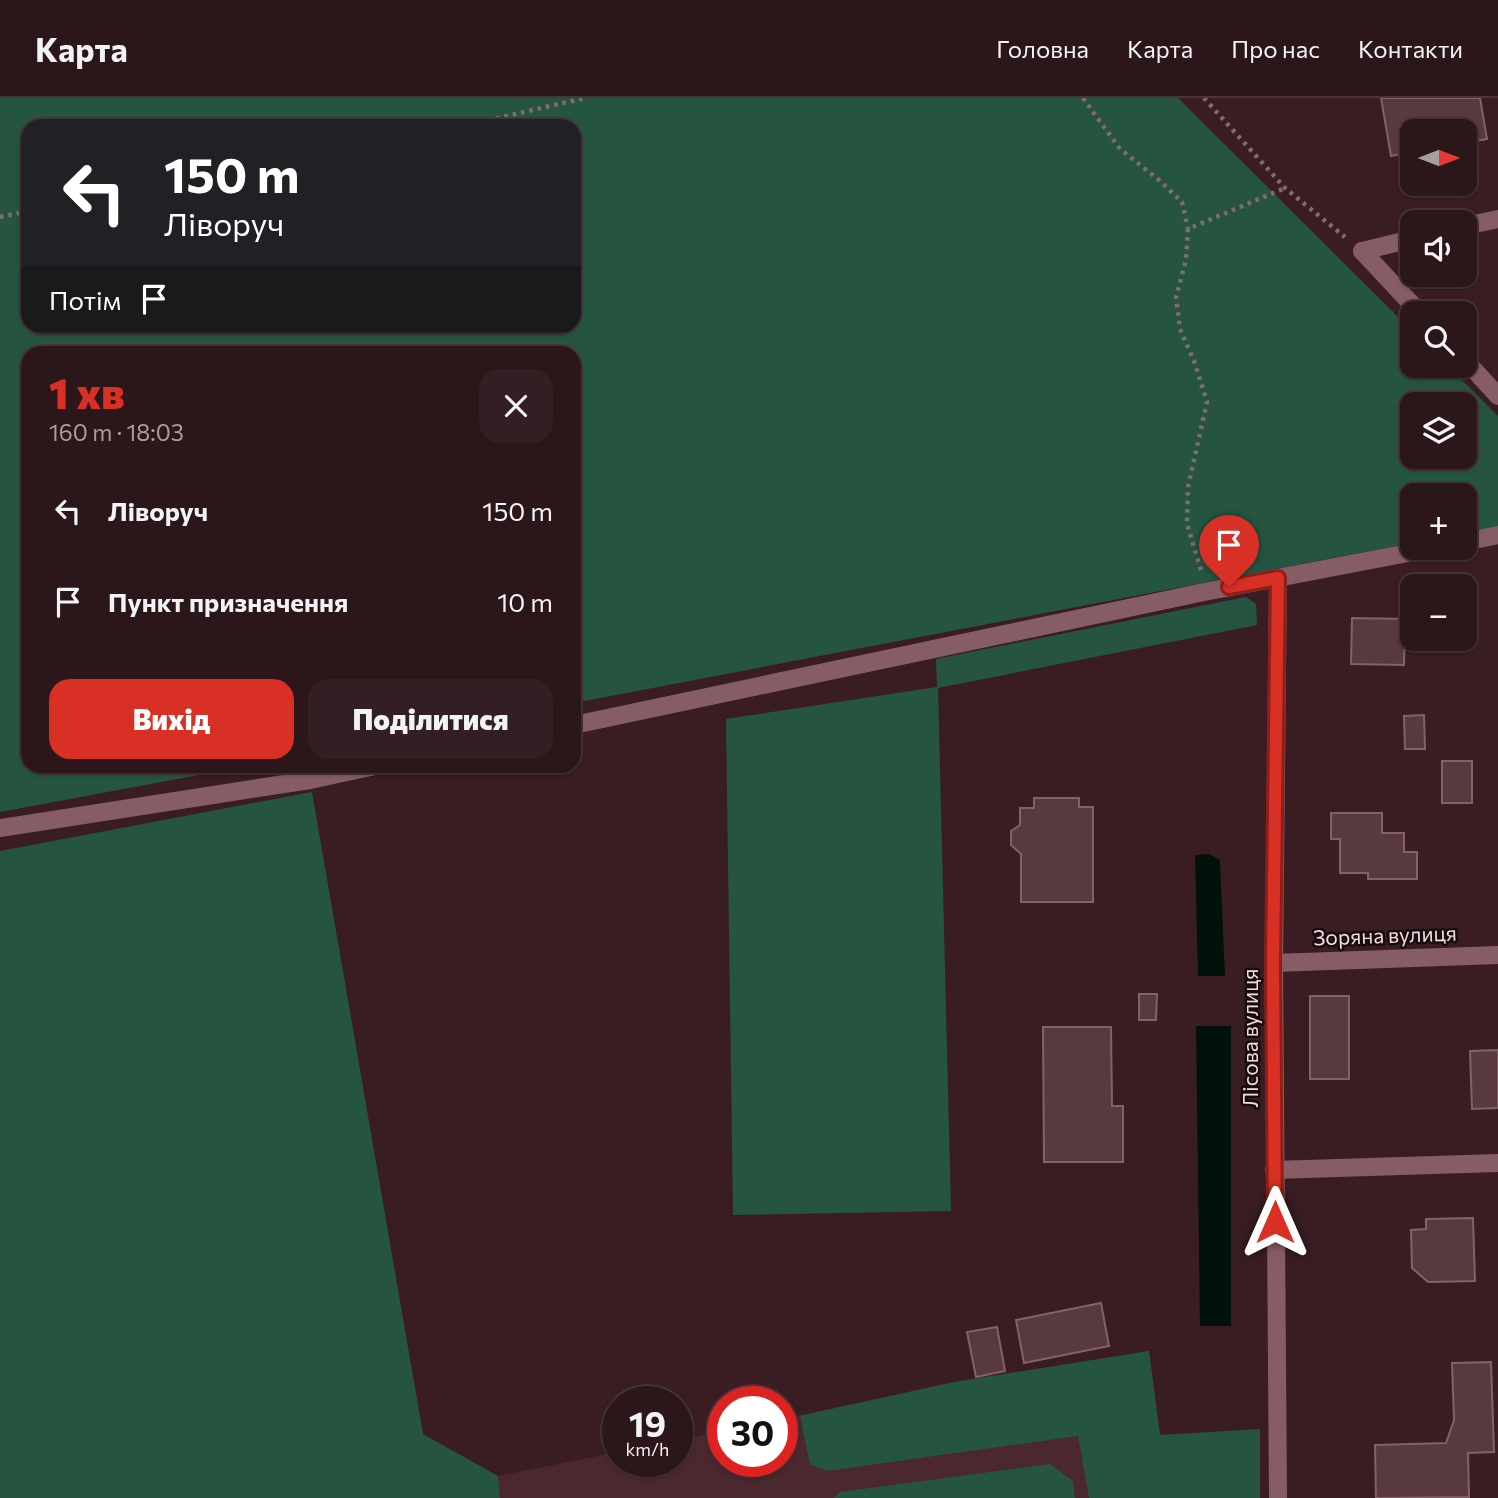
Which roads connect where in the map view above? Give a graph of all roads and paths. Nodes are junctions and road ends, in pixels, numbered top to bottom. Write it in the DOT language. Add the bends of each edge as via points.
graph roads {
  1 [pos="585,98"];
  2 [pos="1083,98"];
  3 [pos="1203,98"];
  4 [pos="494,119"];
  5 [pos="1285,188"];
  6 [pos="21,212"];
  7 [pos="0,217"];
  8 [pos="1498,219"];
  9 [pos="1477,223"];
  10 [pos="1188,229"];
  11 [pos="1400,242"];
  12 [pos="1362,251"];
  13 [pos="1409,301"];
  14 [pos="1477,373"];
  15 [pos="1498,396"];
  16 [pos="1498,536"];
  17 [pos="1477,540"];
  18 [pos="1400,555"];
  19 [pos="1278,578"];
  20 [pos="1204,592"];
  21 [pos="581,723"];
  22 [pos="342,773"];
  23 [pos="0,828"];
  24 [pos="1498,955"];
  25 [pos="1273,963"];
  26 [pos="1498,1163"];
  27 [pos="1275,1170"];
  28 [pos="1278,1498"];
  1 -- 4 [label="path"];
  2 -- 10 [label="path" via="1120,149 1182,202"];
  3 -- 5 [label="path"];
  5 -- 10 [label="path"];
  5 -- 12 [label="path"];
  6 -- 7 [label="path"];
  8 -- 9 [label="street"];
  10 -- 20 [label="path" via="1176,297 1180,329 1207,402 1188,487 1187,524"];
  11 -- 12 [label="street"];
  12 -- 13 [label="street"];
  14 -- 15 [label="street"];
  16 -- 17 [label="street"];
  18 -- 19 [label="street"];
  19 -- 20 [label="street"];
  19 -- 25 [label="street, Лісова вулиця"];
  20 -- 21 [label="street"];
  22 -- 23 [label="street"];
  24 -- 25 [label="street, Зоряна вулиця"];
  25 -- 27 [label="street, Лісова вулиця"];
  26 -- 27 [label="street"];
  27 -- 28 [label="street, Лісова вулиця"];
}
